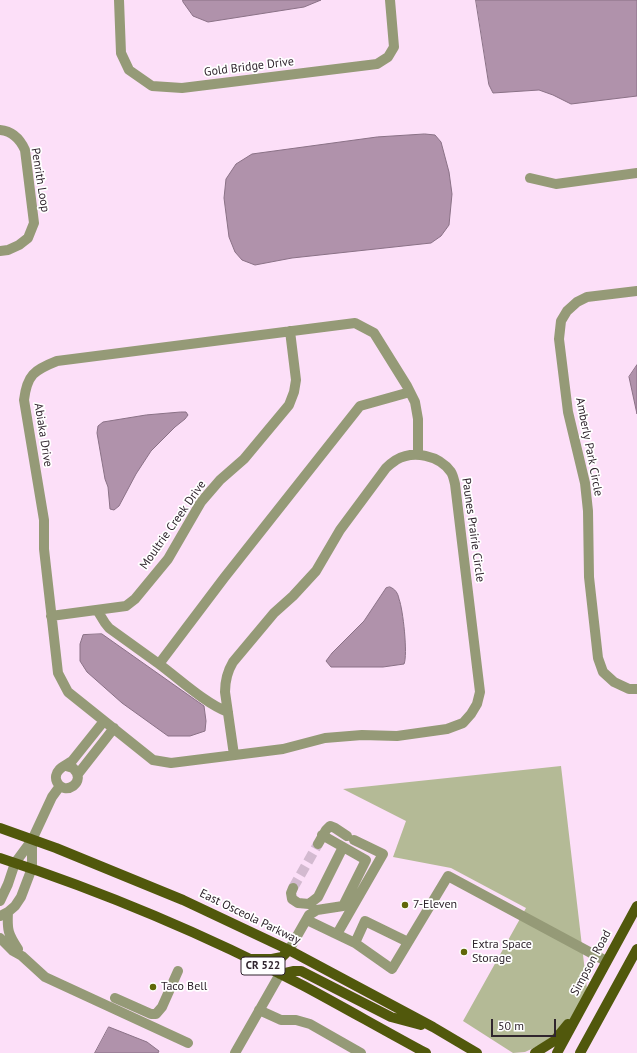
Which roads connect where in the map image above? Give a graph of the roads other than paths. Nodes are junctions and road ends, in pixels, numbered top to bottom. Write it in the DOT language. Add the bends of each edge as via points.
graph roads {
  1 [pos="119,0"];
  2 [pos="390,0"];
  3 [pos="0,130"];
  4 [pos="637,173"];
  5 [pos="530,178"];
  6 [pos="0,251"];
  7 [pos="637,291"];
  8 [pos="290,331"];
  9 [pos="410,392"];
  10 [pos="418,454"];
  11 [pos="97,610"];
  12 [pos="51,616"];
  13 [pos="159,664"];
  14 [pos="637,689"];
  15 [pos="228,712"];
  16 [pos="104,721"];
  17 [pos="114,728"];
  18 [pos="234,755"];
  19 [pos="66,766"];
  20 [pos="78,774"];
  21 [pos="60,786"];
  22 [pos="0,828"];
  23 [pos="32,840"];
  24 [pos="344,847"];
  25 [pos="0,858"];
  26 [pos="15,862"];
  27 [pos="32,868"];
  28 [pos="293,888"];
  29 [pos="0,901"];
  30 [pos="637,906"];
  31 [pos="4,914"];
  32 [pos="307,920"];
  33 [pos="337,934"];
  34 [pos="0,938"];
  35 [pos="355,942"];
  36 [pos="408,942"];
  37 [pos="637,949"];
  38 [pos="289,950"];
  39 [pos="22,956"];
  40 [pos="248,959"];
  41 [pos="606,961"];
  42 [pos="178,971"];
  43 [pos="280,974"];
  44 [pos="115,998"];
  45 [pos="259,1010"];
  46 [pos="580,1011"];
  47 [pos="433,1027"];
  48 [pos="188,1043"];
  49 [pos="474,1051"];
  50 [pos="236,1053"];
  51 [pos="361,1053"];
  52 [pos="426,1053"];
  53 [pos="482,1053"];
  54 [pos="534,1053"];
  55 [pos="557,1053"];
  56 [pos="580,1053"];
  1 -- 2 [label="street, Gold Bridge Drive" via="121,53 129,70 152,86 182,88 377,64 388,57 394,47"];
  3 -- 6 [label="street, Penrith Loop" via="13,134 25,150 34,224 28,238 19,245"];
  4 -- 5 [label="street" via="556,184"];
  7 -- 14 [label="street, Amberly Park Circle" via="587,297 577,302 561,321 559,339 568,412 585,483 589,577 598,658 603,672 614,682 629,689"];
  8 -- 9 [label="street, Abiaka Drive" via="355,323 374,333"];
  8 -- 11 [label="street, Moultrie Creek Drive" via="296,380 289,405 244,459 220,480 201,502 168,559 135,599 126,606"];
  8 -- 12 [label="street, Abiaka Drive" via="57,361 42,367 32,375 25,386 24,400 44,520 44,549"];
  9 -- 10 [label="street" via="418,412"];
  9 -- 13 [label="street" via="360,406"];
  10 -- 15 [label="street" via="396,460 386,468 340,530 316,571 274,613 233,662 227,671 225,681"];
  10 -- 18 [label="street, Paunes Prairie Circle" via="444,465 451,472 455,484 479,681 478,704 463,723 447,729 398,736 325,738 284,749"];
  11 -- 12 [label="street, Moultrie Creek Drive"];
  11 -- 13 [label="street" via="109,628"];
  12 -- 16 [label="street, Abiaka Drive" via="58,673 62,683 68,692"];
  13 -- 15 [label="street" via="219,709"];
  15 -- 18 [label="street"];
  16 -- 17 [label="street, Abiaka Drive"];
  16 -- 19 [label="street"];
  17 -- 18 [label="street, Paunes Prairie Circle" via="153,760 171,763"];
  17 -- 20 [label="street"];
  19 -- 20 [label="street" via="73,768"];
  19 -- 21 [label="street" via="56,774"];
  20 -- 21 [label="street" via="76,785 71,788"];
  21 -- 23 [label="street"];
  22 -- 23 [label="main road, East Osceola Parkway / CR 522"];
  23 -- 26 [label="street"];
  23 -- 27 [label="street"];
  23 -- 38 [label="main road, East Osceola Parkway / CR 522" via="183,900"];
  24 -- 28 [label="street" via="318,897 309,904 298,904 292,899"];
  24 -- 32 [label="street" via="366,860 342,906 317,910 309,915"];
  24 -- 33 [label="street" via="320,839 330,826 383,854"];
  25 -- 26 [label="main road, CR 522"];
  26 -- 27 [label="main road, CR 522"];
  26 -- 29 [label="street"];
  27 -- 31 [label="street" via="21,897"];
  27 -- 40 [label="main road, CR 522" via="168,922"];
  30 -- 41 [label="main road, Simpson Road"];
  31 -- 39 [label="street" via="9,937"];
  32 -- 33 [label="street"];
  32 -- 38 [label="street"];
  33 -- 35 [label="street"];
  34 -- 39 [label="street"];
  35 -- 36 [label="street" via="365,921"];
  35 -- 36 [label="street" via="392,969"];
  36 -- 41 [label="street" via="448,876"];
  37 -- 56 [label="main road"];
  38 -- 40 [label="main road" via="282,957"];
  38 -- 47 [label="main road, East Osceola Parkway / CR 522"];
  39 -- 48 [label="street" via="45,977"];
  40 -- 43 [label="main road, CR 522"];
  41 -- 46 [label="main road, Simpson Road"];
  42 -- 44 [label="street" via="162,1007 156,1014"];
  43 -- 45 [label="street"];
  43 -- 47 [label="main road" via="301,971 391,1017"];
  43 -- 52 [label="main road, CR 522"];
  45 -- 50 [label="street"];
  45 -- 51 [label="street" via="280,1020 296,1020 310,1024"];
  46 -- 54 [label="main road" via="554,1041"];
  46 -- 55 [label="main road, Simpson Road"];
  47 -- 49 [label="main road, East Osceola Parkway / CR 522"];
  49 -- 53 [label="main road, CR 522"];
}
